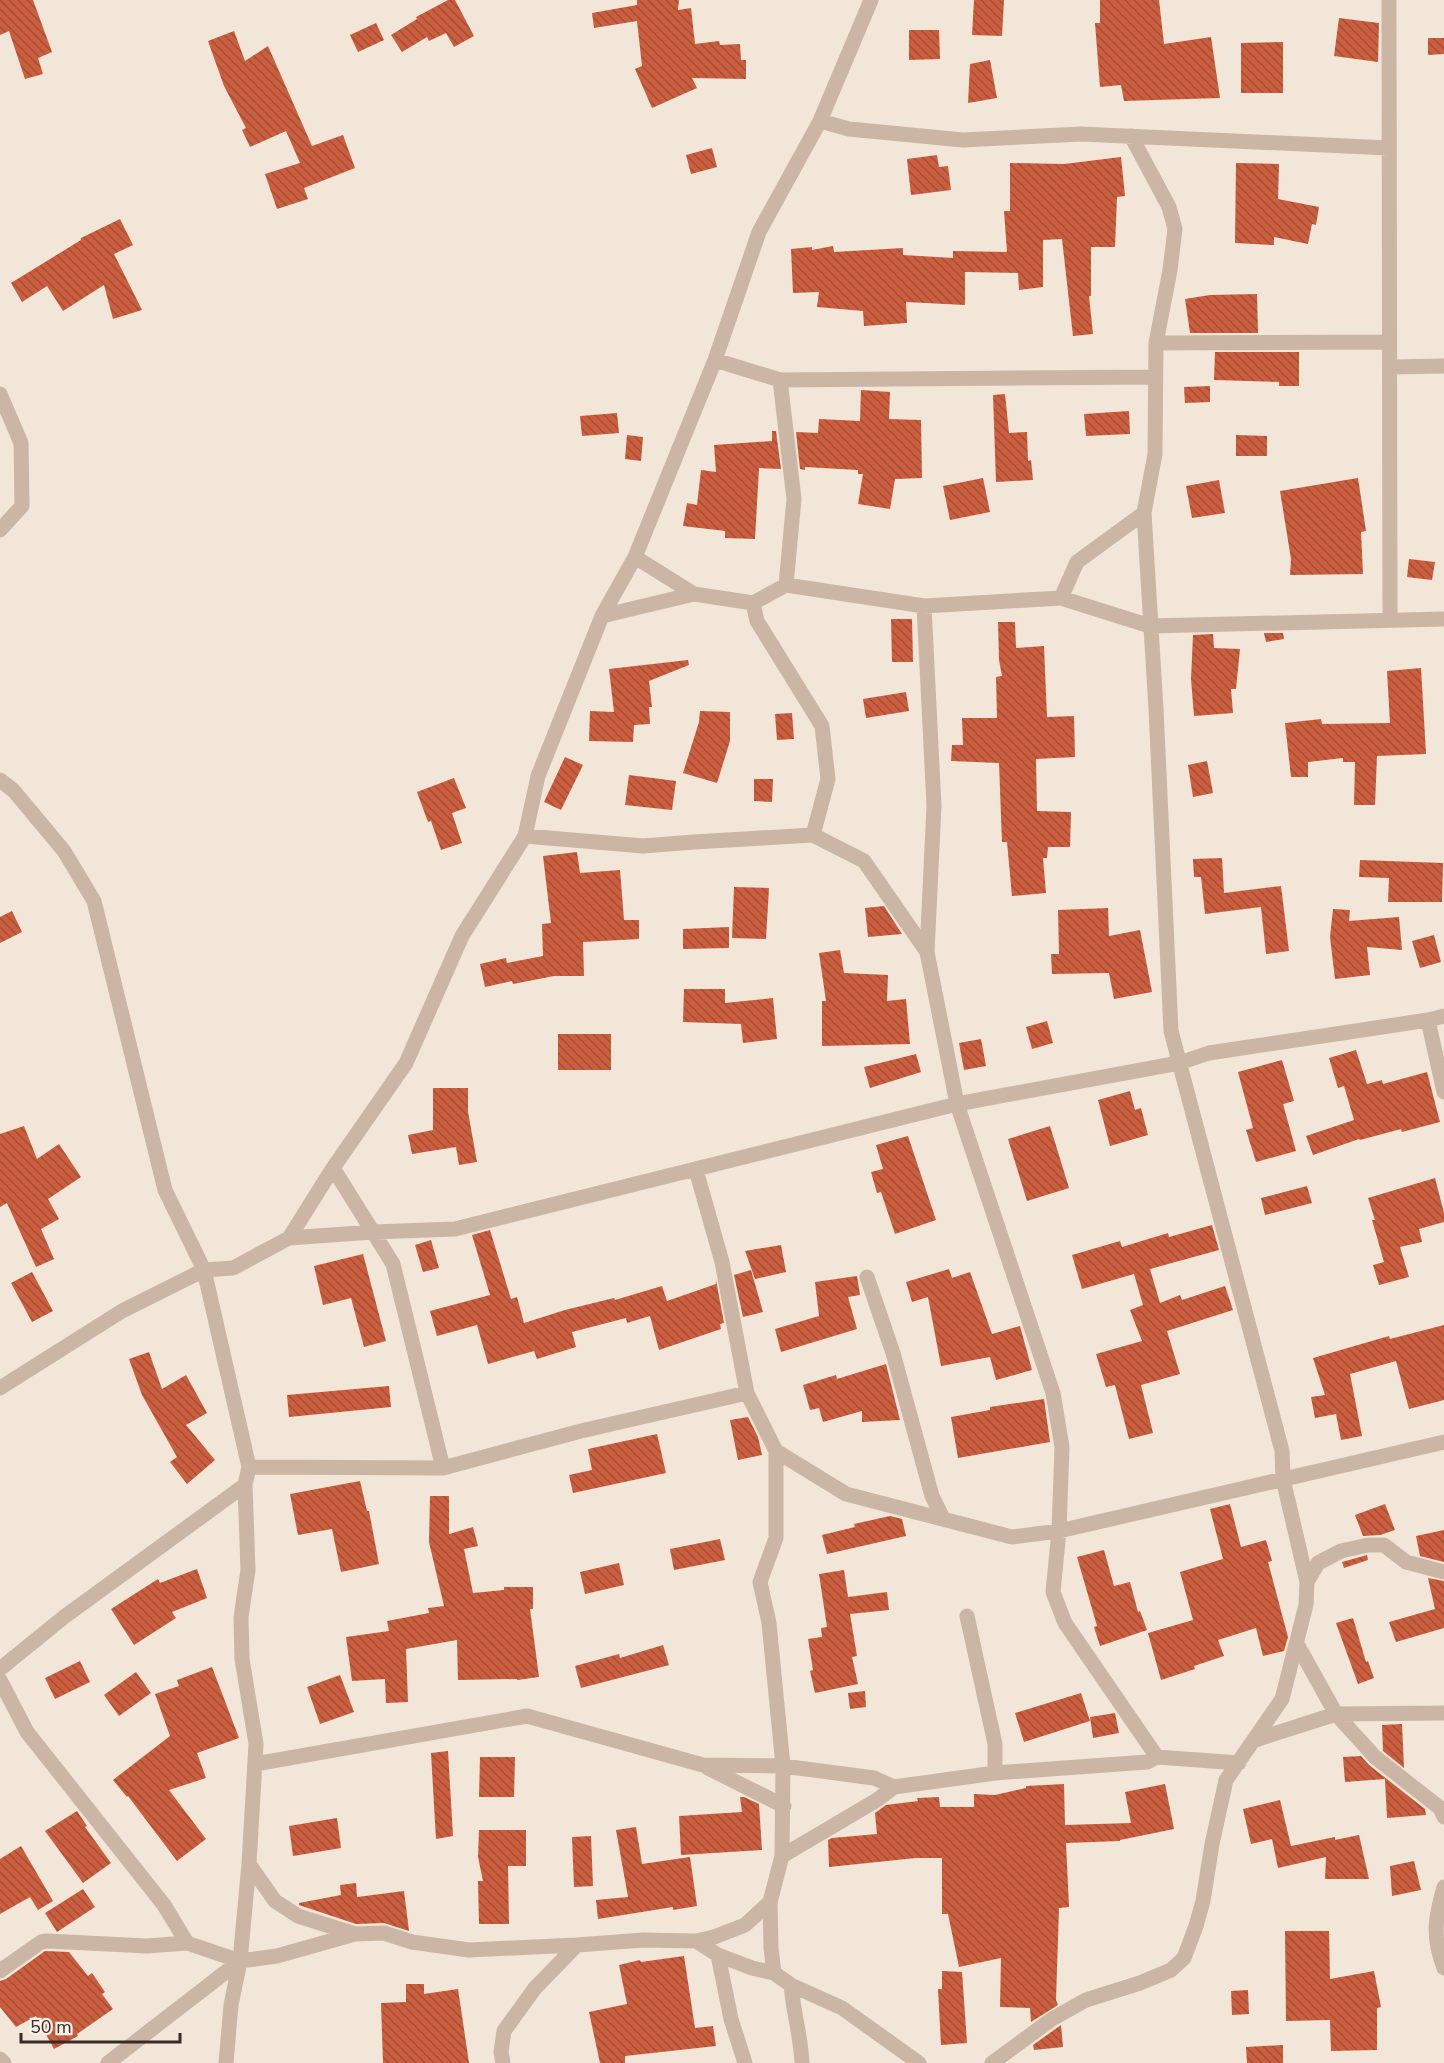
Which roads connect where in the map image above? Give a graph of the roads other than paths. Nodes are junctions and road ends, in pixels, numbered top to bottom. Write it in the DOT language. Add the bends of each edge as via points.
graph roads {
  1 [pos="871,0"];
  2 [pos="1389,0"];
  3 [pos="820,121"];
  4 [pos="1131,136"];
  5 [pos="1389,148"];
  6 [pos="1389,342"];
  7 [pos="1156,343"];
  8 [pos="715,360"];
  9 [pos="1444,366"];
  10 [pos="1390,367"];
  11 [pos="1155,376"];
  12 [pos="780,380"];
  13 [pos="0,394"];
  14 [pos="1144,513"];
  15 [pos="0,530"];
  16 [pos="635,556"];
  17 [pos="786,585"];
  18 [pos="694,594"];
  19 [pos="1061,598"];
  20 [pos="753,603"];
  21 [pos="924,606"];
  22 [pos="602,616"];
  23 [pos="1444,619"];
  24 [pos="1390,620"];
  25 [pos="1150,626"];
  26 [pos="0,780"];
  27 [pos="14,791"];
  28 [pos="0,801"];
  29 [pos="813,835"];
  30 [pos="525,836"];
  31 [pos="927,952"];
  32 [pos="1444,1016"];
  33 [pos="1428,1020"];
  34 [pos="1179,1063"];
  35 [pos="1444,1092"];
  36 [pos="957,1104"];
  37 [pos="333,1167"];
  38 [pos="696,1170"];
  39 [pos="373,1232"];
  40 [pos="289,1238"];
  41 [pos="204,1270"];
  42 [pos="867,1277"];
  43 [pos="0,1388"];
  44 [pos="747,1393"];
  45 [pos="1444,1442"];
  46 [pos="776,1451"];
  47 [pos="249,1467"];
  48 [pos="443,1468"];
  49 [pos="1283,1479"];
  50 [pos="245,1485"];
  51 [pos="944,1518"];
  52 [pos="1059,1532"];
  53 [pos="1444,1572"];
  54 [pos="1307,1582"];
  55 [pos="967,1616"];
  56 [pos="1297,1644"];
  57 [pos="0,1669"];
  58 [pos="0,1680"];
  59 [pos="1444,1713"];
  60 [pos="1336,1714"];
  61 [pos="1255,1740"];
  62 [pos="1157,1757"];
  63 [pos="1239,1762"];
  64 [pos="255,1764"];
  65 [pos="703,1765"];
  66 [pos="783,1767"];
  67 [pos="995,1773"];
  68 [pos="894,1787"];
  69 [pos="784,1806"];
  70 [pos="1444,1817"];
  71 [pos="782,1856"];
  72 [pos="249,1864"];
  73 [pos="1444,1887"];
  74 [pos="770,1902"];
  75 [pos="355,1934"];
  76 [pos="696,1941"];
  77 [pos="187,1943"];
  78 [pos="577,1946"];
  79 [pos="718,1955"];
  80 [pos="240,1961"];
  81 [pos="1444,1968"];
  82 [pos="0,1971"];
  83 [pos="774,1973"];
  84 [pos="791,1985"];
  85 [pos="0,2059"];
  86 [pos="4,2063"];
  87 [pos="108,2063"];
  88 [pos="226,2063"];
  89 [pos="502,2063"];
  90 [pos="746,2063"];
  91 [pos="802,2063"];
  92 [pos="919,2063"];
  93 [pos="992,2063"];
  1 -- 3 [label="street"];
  2 -- 5 [label="street"];
  3 -- 4 [label="street" via="849,129 963,140 1080,134"];
  3 -- 8 [label="street" via="759,232"];
  4 -- 5 [label="street"];
  4 -- 7 [label="street" via="1169,207 1175,228"];
  5 -- 6 [label="street"];
  6 -- 7 [label="street"];
  6 -- 10 [label="street"];
  7 -- 11 [label="street"];
  8 -- 12 [label="street"];
  8 -- 16 [label="street"];
  9 -- 10 [label="street"];
  10 -- 24 [label="street"];
  11 -- 12 [label="street"];
  11 -- 14 [label="street" via="1155,454"];
  12 -- 17 [label="street" via="794,499"];
  13 -- 15 [label="street" via="21,443 22,506"];
  14 -- 19 [label="street" via="1077,562"];
  14 -- 25 [label="street"];
  16 -- 18 [label="street"];
  16 -- 22 [label="street"];
  17 -- 20 [label="street"];
  17 -- 21 [label="street"];
  18 -- 20 [label="street"];
  18 -- 22 [label="street"];
  19 -- 21 [label="street"];
  19 -- 25 [label="street"];
  20 -- 29 [label="street" via="757,621 822,726 828,779"];
  21 -- 31 [label="street" via="934,806"];
  22 -- 30 [label="street" via="538,776"];
  23 -- 24 [label="street"];
  24 -- 25 [label="street"];
  25 -- 34 [label="street" via="1171,1031"];
  26 -- 27 [label="street"];
  27 -- 28 [label="street"];
  27 -- 41 [label="street" via="64,850 94,901 165,1190"];
  29 -- 30 [label="street" via="643,846"];
  29 -- 31 [label="street" via="864,861"];
  30 -- 37 [label="street" via="462,936 406,1063"];
  31 -- 36 [label="street"];
  32 -- 33 [label="street"];
  33 -- 34 [label="street" via="1209,1053"];
  33 -- 35 [label="street"];
  34 -- 36 [label="street"];
  34 -- 49 [label="street" via="1282,1451"];
  36 -- 38 [label="street"];
  36 -- 52 [label="street" via="1053,1393 1062,1447"];
  37 -- 39 [label="street"];
  37 -- 40 [label="street"];
  38 -- 39 [label="street" via="455,1229"];
  38 -- 44 [label="street" via="722,1262"];
  39 -- 40 [label="street"];
  39 -- 48 [label="street" via="393,1264"];
  40 -- 41 [label="street" via="233,1268"];
  41 -- 43 [label="street" via="122,1311"];
  41 -- 47 [label="street"];
  42 -- 51 [label="street" via="894,1353 932,1496"];
  44 -- 46 [label="street"];
  44 -- 48 [label="street"];
  45 -- 49 [label="street"];
  46 -- 51 [label="street" via="846,1494"];
  46 -- 66 [label="street" via="776,1538 760,1582 770,1623"];
  47 -- 48 [label="street"];
  47 -- 50 [label="street"];
  49 -- 52 [label="street"];
  49 -- 54 [label="street"];
  50 -- 57 [label="street" via="64,1617"];
  50 -- 64 [label="street" via="248,1570 241,1617 242,1659 256,1744"];
  51 -- 52 [label="street" via="1012,1537"];
  52 -- 62 [label="street" via="1053,1592 1065,1623"];
  53 -- 54 [label="street" via="1406,1562 1384,1545 1368,1545 1341,1551 1318,1563"];
  54 -- 56 [label="street"];
  55 -- 67 [label="street" via="995,1744"];
  56 -- 60 [label="street"];
  56 -- 61 [label="street" via="1282,1699"];
  58 -- 77 [label="street" via="27,1732 164,1905"];
  59 -- 60 [label="street"];
  60 -- 61 [label="street"];
  60 -- 70 [label="street" via="1376,1757 1440,1808"];
  61 -- 63 [label="street"];
  62 -- 63 [label="street"];
  62 -- 67 [label="street" via="1147,1762"];
  63 -- 93 [label="street" via="1226,1780 1203,1901 1184,1958 1171,1970 1086,2000 1052,2019"];
  64 -- 65 [label="street" via="527,1716"];
  64 -- 72 [label="street"];
  65 -- 66 [label="street"];
  65 -- 69 [label="street"];
  66 -- 68 [label="street" via="874,1778"];
  66 -- 69 [label="street"];
  67 -- 68 [label="street"];
  68 -- 71 [label="street"];
  69 -- 71 [label="street"];
  71 -- 74 [label="street"];
  72 -- 75 [label="street" via="275,1901 298,1916"];
  72 -- 80 [label="street"];
  73 -- 81 [label="street" via="1436,1917 1436,1947"];
  74 -- 76 [label="street" via="745,1925"];
  74 -- 83 [label="street"];
  75 -- 78 [label="street" via="384,1933 412,1942 469,1950"];
  75 -- 80 [label="street" via="278,1956"];
  76 -- 78 [label="street" via="643,1940"];
  76 -- 79 [label="street"];
  77 -- 80 [label="street"];
  77 -- 82 [label="street" via="147,1946 47,1941"];
  78 -- 89 [label="street" via="535,1988 504,2031"];
  79 -- 83 [label="street"];
  79 -- 90 [label="street" via="731,2019"];
  80 -- 87 [label="street"];
  80 -- 88 [label="street"];
  83 -- 84 [label="street"];
  84 -- 91 [label="street"];
  84 -- 92 [label="street" via="842,2008"];
  85 -- 86 [label="street"];
}
